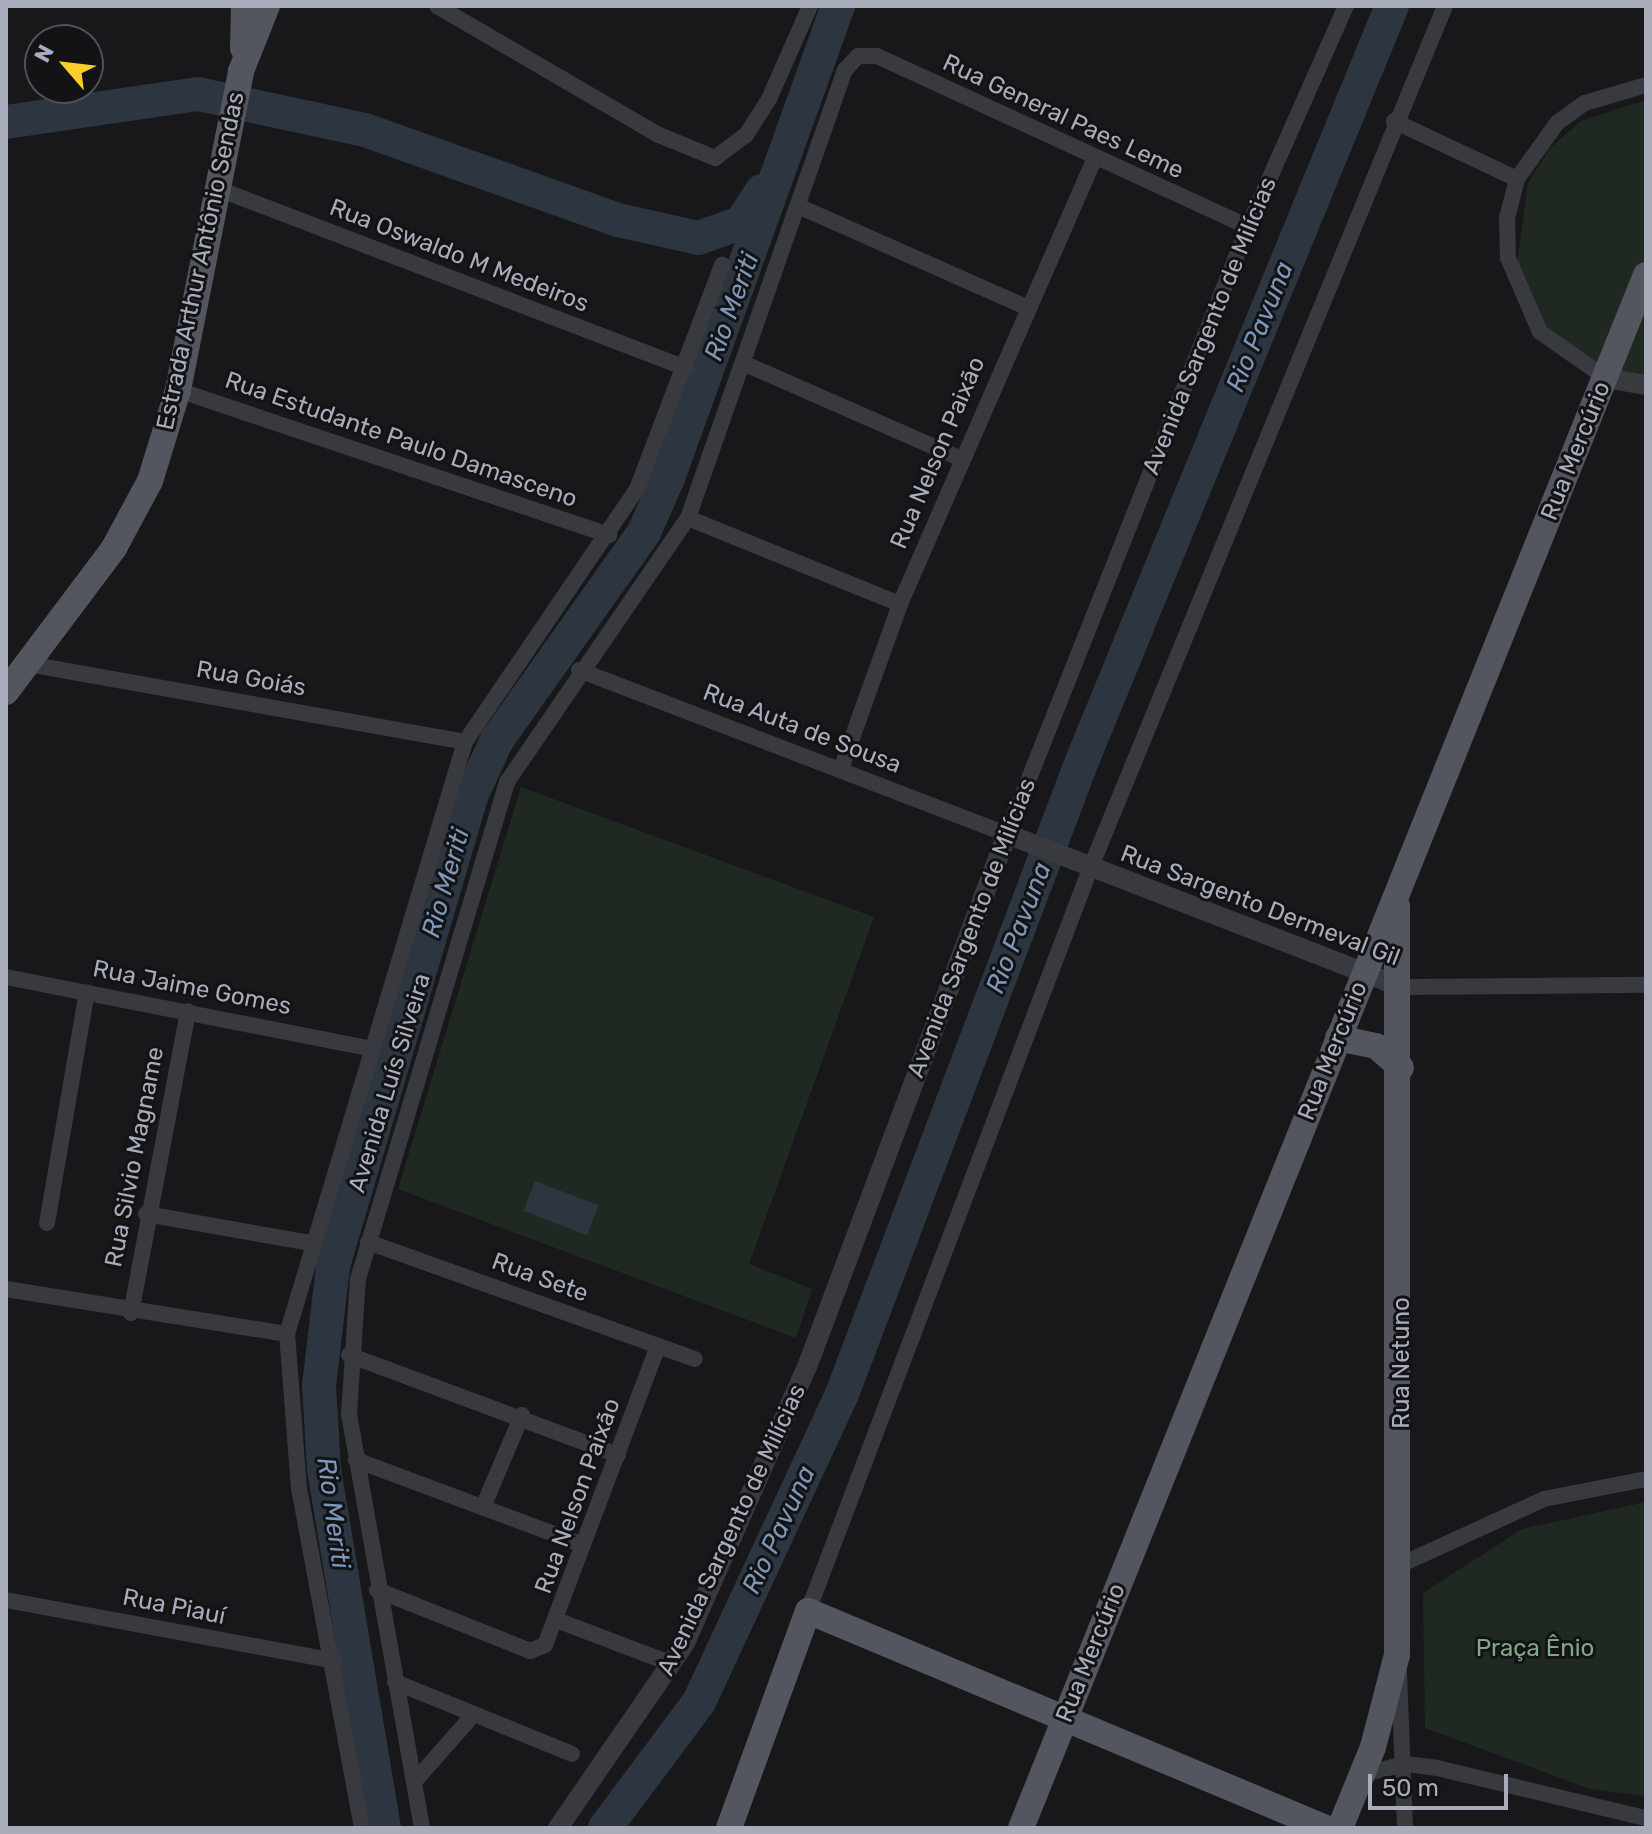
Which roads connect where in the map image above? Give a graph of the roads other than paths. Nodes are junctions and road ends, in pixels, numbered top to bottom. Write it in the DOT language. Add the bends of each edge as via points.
graph roads {
  1 [pos="244,6"];
  2 [pos="267,6"];
  3 [pos="437,6"];
  4 [pos="810,6"];
  5 [pos="1346,6"];
  6 [pos="1445,6"];
  7 [pos="858,56"];
  8 [pos="239,79"];
  9 [pos="1646,85"];
  10 [pos="1394,121"];
  11 [pos="1094,161"];
  12 [pos="1517,179"];
  13 [pos="216,188"];
  14 [pos="798,206"];
  15 [pos="1248,227"];
  16 [pos="722,265"];
  17 [pos="1646,275"];
  18 [pos="1026,307"];
  19 [pos="743,363"];
  20 [pos="686,368"];
  21 [pos="1606,378"];
  22 [pos="1646,385"];
  23 [pos="178,390"];
  24 [pos="962,459"];
  25 [pos="688,518"];
  26 [pos="609,535"];
  27 [pos="900,604"];
  28 [pos="28,664"];
  29 [pos="579,670"];
  30 [pos="6,692"];
  31 [pos="465,742"];
  32 [pos="841,769"];
  33 [pos="1014,838"];
  34 [pos="1085,867"];
  35 [pos="1396,898"];
  36 [pos="6,977"];
  37 [pos="1363,978"];
  38 [pos="1646,985"];
  39 [pos="1402,987"];
  40 [pos="87,992"];
  41 [pos="188,1011"];
  42 [pos="1338,1038"];
  43 [pos="369,1048"];
  44 [pos="1401,1068"];
  45 [pos="146,1214"];
  46 [pos="47,1223"];
  47 [pos="368,1242"];
  48 [pos="311,1243"];
  49 [pos="6,1289"];
  50 [pos="131,1313"];
  51 [pos="287,1334"];
  52 [pos="658,1346"];
  53 [pos="349,1355"];
  54 [pos="695,1359"];
  55 [pos="522,1415"];
  56 [pos="618,1455"];
  57 [pos="356,1460"];
  58 [pos="1646,1479"];
  59 [pos="483,1507"];
  60 [pos="583,1545"];
  61 [pos="1400,1565"];
  62 [pos="377,1590"];
  63 [pos="6,1600"];
  64 [pos="808,1611"];
  65 [pos="559,1621"];
  66 [pos="1397,1655"];
  67 [pos="334,1661"];
  68 [pos="672,1664"];
  69 [pos="395,1682"];
  70 [pos="473,1715"];
  71 [pos="1066,1716"];
  72 [pos="572,1754"];
  73 [pos="1406,1764"];
  74 [pos="1362,1774"];
  75 [pos="414,1782"];
  76 [pos="1646,1818"];
  77 [pos="362,1828"];
  78 [pos="422,1828"];
  79 [pos="558,1828"];
  80 [pos="729,1828"];
  81 [pos="1021,1828"];
  82 [pos="1326,1828"];
  83 [pos="1340,1828"];
  84 [pos="1405,1828"];
  1 -- 8 [label="main road, Estrada Arthur Antônio Sendas"];
  2 -- 8 [label="main road, Estrada Arthur Antônio Sendas"];
  3 -- 4 [label="street" via="696,154 730,152 780,79"];
  5 -- 15 [label="street, Avenida Sargento de Milícias"];
  6 -- 10 [label="street"];
  7 -- 11 [label="street, Rua General Paes Leme" via="877,56"];
  7 -- 14 [label="street, Avenida Luís Silveira" via="845,70"];
  8 -- 13 [label="main road, Estrada Arthur Antônio Sendas"];
  9 -- 12 [label="street" via="1585,103 1557,123"];
  10 -- 12 [label="street"];
  10 -- 34 [label="street"];
  11 -- 15 [label="street, Rua General Paes Leme"];
  11 -- 18 [label="street, Rua Nelson Paixão"];
  12 -- 21 [label="street" via="1508,258 1519,297 1540,332"];
  13 -- 20 [label="street, Rua Oswaldo M Medeiros"];
  13 -- 23 [label="main road, Estrada Arthur Antônio Sendas"];
  14 -- 18 [label="street"];
  14 -- 19 [label="street, Avenida Luís Silveira"];
  15 -- 33 [label="street, Avenida Sargento de Milícias"];
  16 -- 20 [label="street, Avenida Luís Silveira"];
  17 -- 21 [label="main road, Rua Mercúrio"];
  18 -- 24 [label="street, Rua Nelson Paixão"];
  19 -- 24 [label="street"];
  19 -- 25 [label="street, Avenida Luís Silveira"];
  20 -- 26 [label="street, Avenida Luís Silveira" via="658,446"];
  21 -- 22 [label="street"];
  21 -- 35 [label="main road, Rua Mercúrio"];
  23 -- 26 [label="street, Rua Estudante Paulo Damasceno"];
  23 -- 28 [label="main road, Estrada Arthur Antônio Sendas" via="135,514"];
  24 -- 27 [label="street, Rua Nelson Paixão"];
  25 -- 27 [label="street"];
  25 -- 29 [label="street, Avenida Luís Silveira"];
  26 -- 31 [label="street, Avenida Luís Silveira"];
  27 -- 32 [label="street, Rua Nelson Paixão"];
  28 -- 30 [label="main road, Estrada Arthur Antônio Sendas"];
  28 -- 31 [label="street, Rua Goiás"];
  29 -- 32 [label="street, Rua Auta de Sousa"];
  29 -- 47 [label="street, Avenida Luís Silveira" via="521,755 497,808"];
  31 -- 43 [label="street, Avenida Luís Silveira"];
  32 -- 33 [label="street, Rua Auta de Sousa"];
  33 -- 34 [label="street, Rua Sargento Dermeval Gil"];
  33 -- 68 [label="street, Avenida Sargento de Milícias" via="807,1367"];
  34 -- 37 [label="street, Rua Sargento Dermeval Gil"];
  34 -- 64 [label="street"];
  35 -- 37 [label="main road, Rua Mercúrio"];
  35 -- 39 [label="main road, Rua Netuno"];
  36 -- 40 [label="street, Rua Jaime Gomes"];
  37 -- 39 [label="street, Rua Sargento Dermeval Gil"];
  37 -- 42 [label="main road, Rua Mercúrio"];
  38 -- 39 [label="street, Rua Sargento Dermeval Gil"];
  39 -- 44 [label="main road, Rua Netuno"];
  40 -- 41 [label="street, Rua Jaime Gomes"];
  40 -- 46 [label="street"];
  41 -- 43 [label="street, Rua Jaime Gomes"];
  41 -- 45 [label="street, Rua Silvio Magname"];
  42 -- 44 [label="main road" via="1376,1046"];
  42 -- 71 [label="main road, Rua Mercúrio"];
  43 -- 48 [label="street, Avenida Luís Silveira"];
  44 -- 61 [label="main road, Rua Netuno"];
  45 -- 48 [label="street"];
  45 -- 50 [label="street, Rua Silvio Magname"];
  47 -- 52 [label="street, Rua Sete"];
  47 -- 53 [label="street, Avenida Luís Silveira"];
  48 -- 51 [label="street, Avenida Luís Silveira"];
  49 -- 50 [label="street"];
  50 -- 51 [label="street"];
  51 -- 67 [label="street, Avenida Luís Silveira" via="292,1446"];
  52 -- 54 [label="street, Rua Sete"];
  52 -- 56 [label="street, Rua Nelson Paixão"];
  53 -- 55 [label="street"];
  53 -- 57 [label="street, Avenida Luís Silveira"];
  55 -- 56 [label="street"];
  55 -- 59 [label="street"];
  56 -- 60 [label="street, Rua Nelson Paixão"];
  57 -- 59 [label="street"];
  57 -- 62 [label="street, Avenida Luís Silveira"];
  58 -- 61 [label="street" via="1544,1499"];
  59 -- 60 [label="street"];
  60 -- 65 [label="street, Rua Nelson Paixão"];
  61 -- 66 [label="main road, Rua Netuno"];
  62 -- 65 [label="street, Rua Nelson Paixão" via="530,1651 545,1645"];
  62 -- 69 [label="street, Avenida Luís Silveira"];
  63 -- 67 [label="street, Rua Piauí"];
  64 -- 71 [label="main road"];
  64 -- 80 [label="main road"];
  65 -- 68 [label="street"];
  66 -- 73 [label="street, Rua Netuno"];
  66 -- 74 [label="main road"];
  67 -- 77 [label="street, Avenida Luís Silveira"];
  68 -- 79 [label="street, Avenida Sargento de Milícias"];
  69 -- 70 [label="street"];
  69 -- 75 [label="street, Avenida Luís Silveira"];
  70 -- 72 [label="street"];
  70 -- 75 [label="street"];
  71 -- 81 [label="main road, Rua Mercúrio"];
  71 -- 82 [label="main road"];
  73 -- 74 [label="street"];
  73 -- 76 [label="street"];
  73 -- 84 [label="street, Rua Netuno"];
  74 -- 83 [label="main road"];
  75 -- 78 [label="street, Avenida Luís Silveira"];
}
